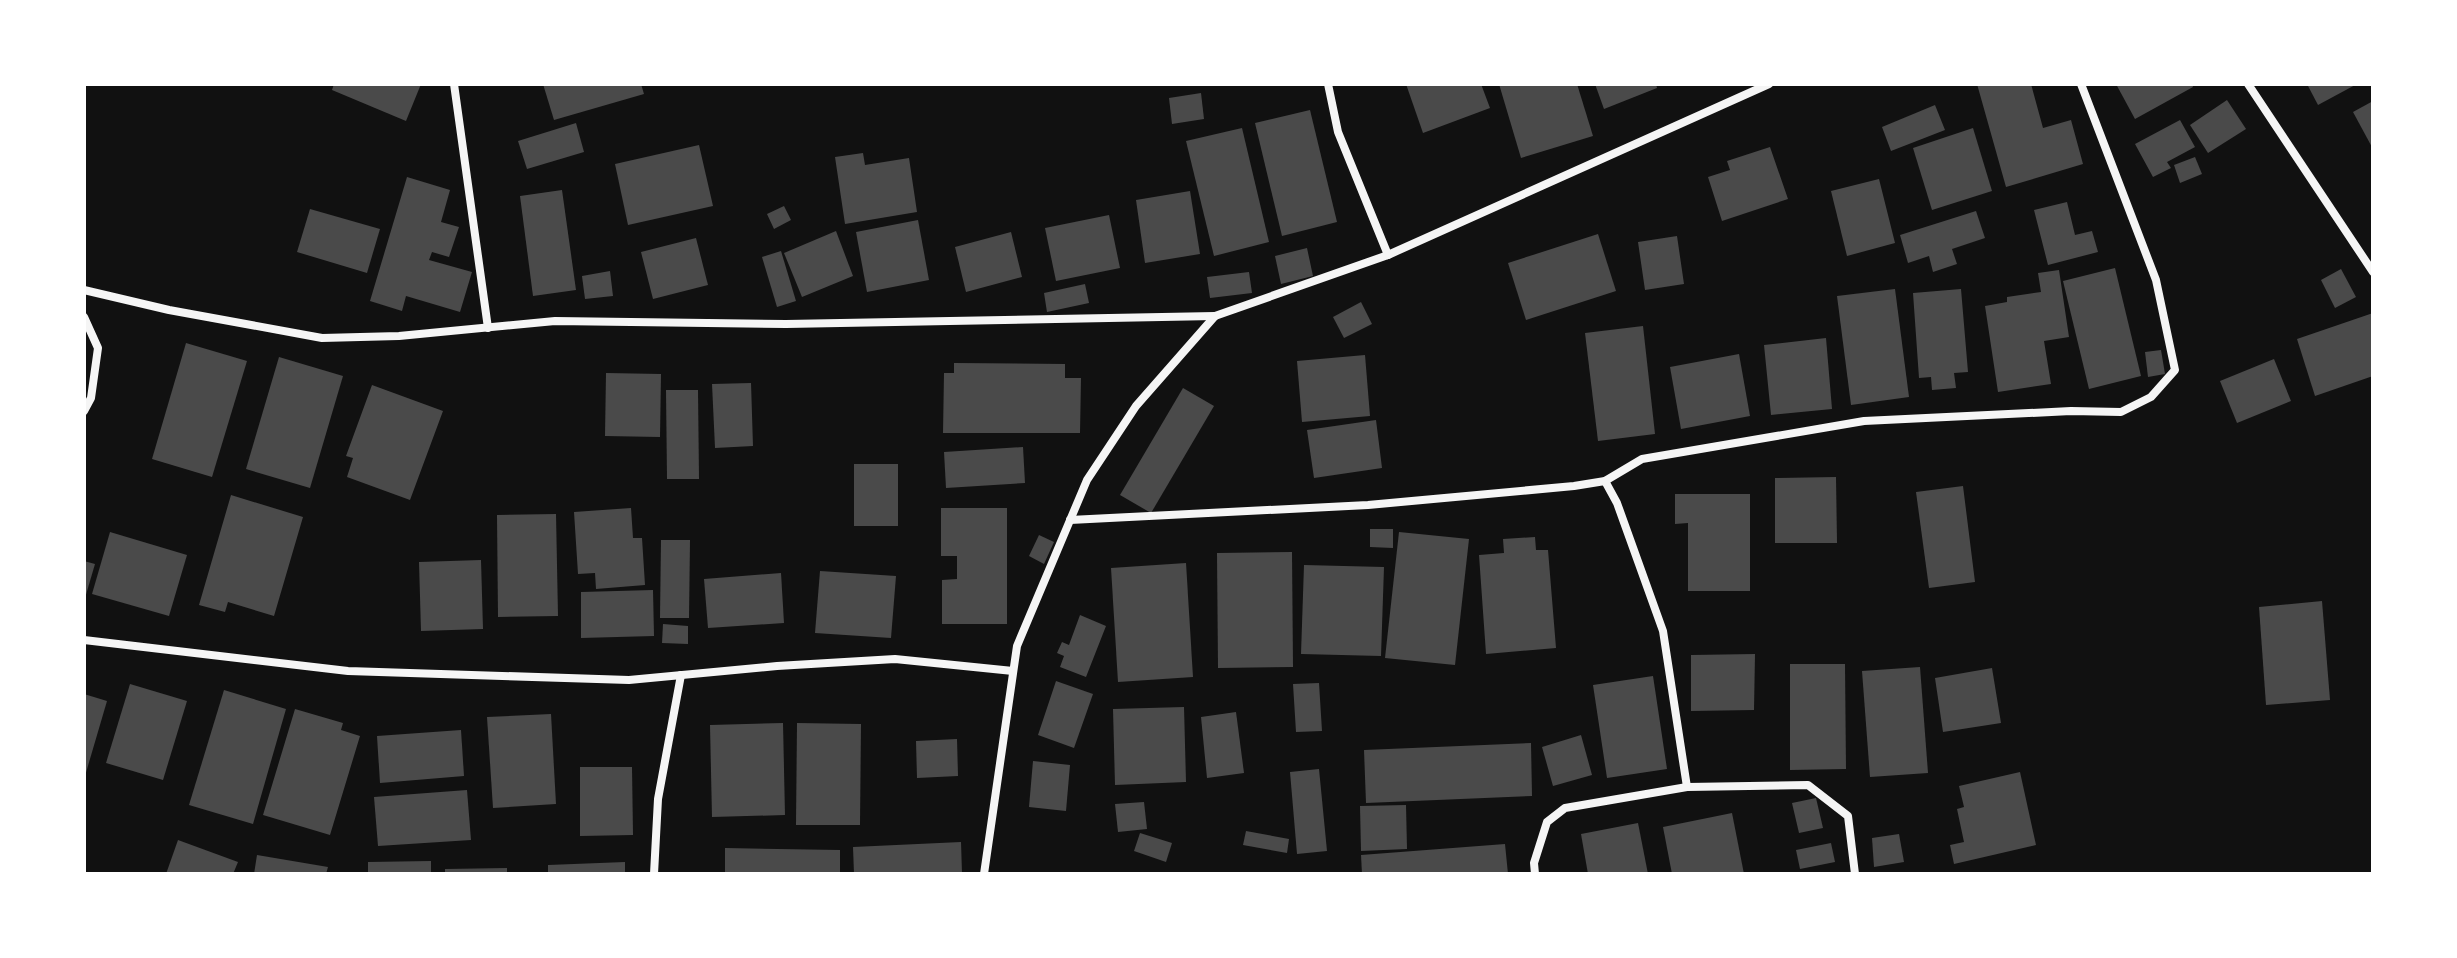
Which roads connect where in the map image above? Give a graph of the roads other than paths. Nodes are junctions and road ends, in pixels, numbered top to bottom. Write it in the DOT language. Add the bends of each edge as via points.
graph roads {
  1 [pos="454,84"];
  2 [pos="1328,84"];
  3 [pos="1769,84"];
  4 [pos="2081,84"];
  5 [pos="2248,84"];
  6 [pos="1388,255"];
  7 [pos="2373,272"];
  8 [pos="84,290"];
  9 [pos="1215,316"];
  10 [pos="84,317"];
  11 [pos="488,328"];
  12 [pos="84,411"];
  13 [pos="1605,481"];
  14 [pos="1070,520"];
  15 [pos="84,640"];
  16 [pos="1013,671"];
  17 [pos="681,675"];
  18 [pos="1687,787"];
  19 [pos="654,874"];
  20 [pos="984,874"];
  21 [pos="1535,874"];
  22 [pos="1855,874"];
  1 -- 11 [label="street"];
  2 -- 6 [label="street" via="1338,132"];
  3 -- 6 [label="street"];
  4 -- 13 [label="street" via="2156,280 2175,370 2151,397 2121,412 1864,421 1642,459"];
  5 -- 7 [label="street"];
  6 -- 9 [label="street"];
  8 -- 11 [label="street" via="322,338"];
  9 -- 11 [label="street" via="786,324 555,321"];
  9 -- 14 [label="street" via="1136,406 1087,480"];
  10 -- 12 [label="street" via="98,348 91,398"];
  13 -- 14 [label="street" via="1368,505"];
  13 -- 18 [label="street" via="1663,631"];
  14 -- 16 [label="street" via="1017,646"];
  15 -- 17 [label="street" via="348,671 629,680"];
  16 -- 17 [label="street" via="895,659"];
  16 -- 20 [label="street"];
  17 -- 19 [label="street" via="658,799"];
  18 -- 21 [label="street" via="1565,808 1547,822"];
  18 -- 22 [label="street" via="1808,785 1848,816"];
}
